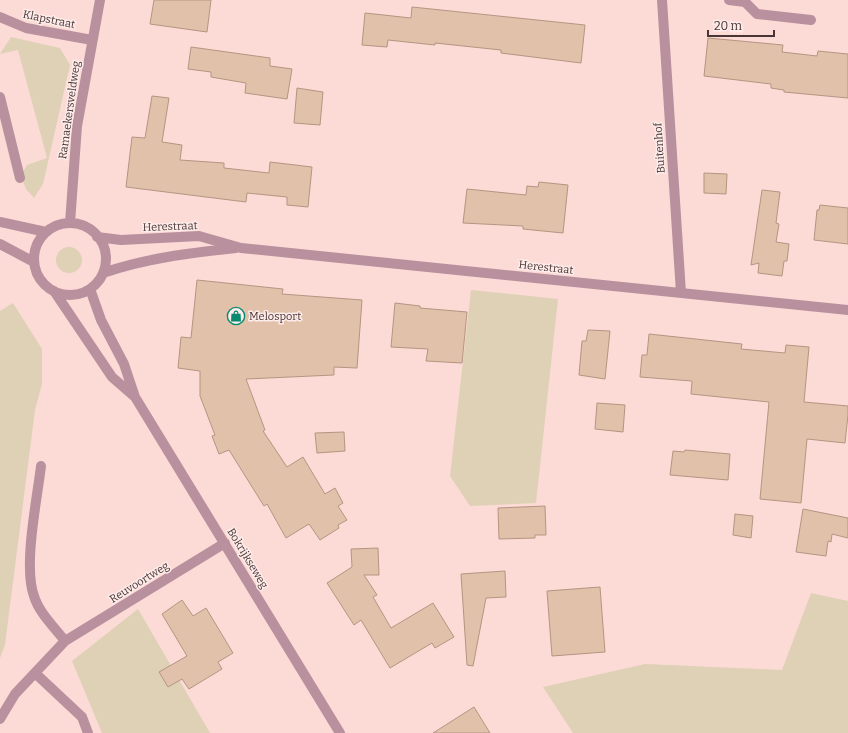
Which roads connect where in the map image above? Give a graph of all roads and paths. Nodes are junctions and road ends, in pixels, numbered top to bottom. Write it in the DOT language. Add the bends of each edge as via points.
graph roads {
  1 [pos="100,0"];
  2 [pos="662,0"];
  3 [pos="729,0"];
  4 [pos="745,1"];
  5 [pos="1,20"];
  6 [pos="811,20"];
  7 [pos="92,40"];
  8 [pos="0,97"];
  9 [pos="20,178"];
  10 [pos="0,222"];
  11 [pos="70,224"];
  12 [pos="46,232"];
  13 [pos="97,237"];
  14 [pos="0,244"];
  15 [pos="241,248"];
  16 [pos="34,262"];
  17 [pos="103,273"];
  18 [pos="90,289"];
  19 [pos="54,292"];
  20 [pos="681,294"];
  21 [pos="848,310"];
  22 [pos="135,397"];
  23 [pos="41,466"];
  24 [pos="225,543"];
  25 [pos="65,641"];
  26 [pos="35,673"];
  27 [pos="0,719"];
  28 [pos="88,733"];
  29 [pos="340,733"];
  1 -- 7 [label="street, Ramaekersveldweg"];
  2 -- 20 [label="street, Buitenhof"];
  3 -- 4 [label="street"];
  4 -- 6 [label="street" via="757,14"];
  5 -- 7 [label="street, Klapstraat" via="26,28"];
  7 -- 11 [label="street, Ramaekersveldweg" via="77,126"];
  8 -- 9 [label="street"];
  10 -- 12 [label="street"];
  11 -- 12 [label="street" via="57,226"];
  11 -- 13 [label="street" via="80,225"];
  12 -- 16 [label="street" via="39,241"];
  13 -- 15 [label="street, Herestraat" via="121,240 199,236"];
  13 -- 17 [label="street" via="105,254"];
  14 -- 16 [label="street"];
  15 -- 17 [label="street, Herestraat" via="167,257"];
  15 -- 20 [label="street, Herestraat"];
  16 -- 19 [label="street" via="37,274"];
  17 -- 18 [label="street"];
  18 -- 19 [label="street" via="66,295"];
  18 -- 22 [label="street, Bokrijkseweg" via="101,320 124,364"];
  19 -- 22 [label="street, Bokrijkseweg" via="112,377"];
  20 -- 21 [label="street, Herestraat"];
  22 -- 24 [label="street, Bokrijkseweg"];
  23 -- 25 [label="street" via="29,561 33,596"];
  24 -- 25 [label="street, Reuvoortweg"];
  24 -- 29 [label="street, Bokrijkseweg"];
  25 -- 26 [label="street, Reuvoortweg"];
  26 -- 27 [label="street, Reuvoortweg" via="15,694"];
  26 -- 28 [label="street" via="82,717"];
}
